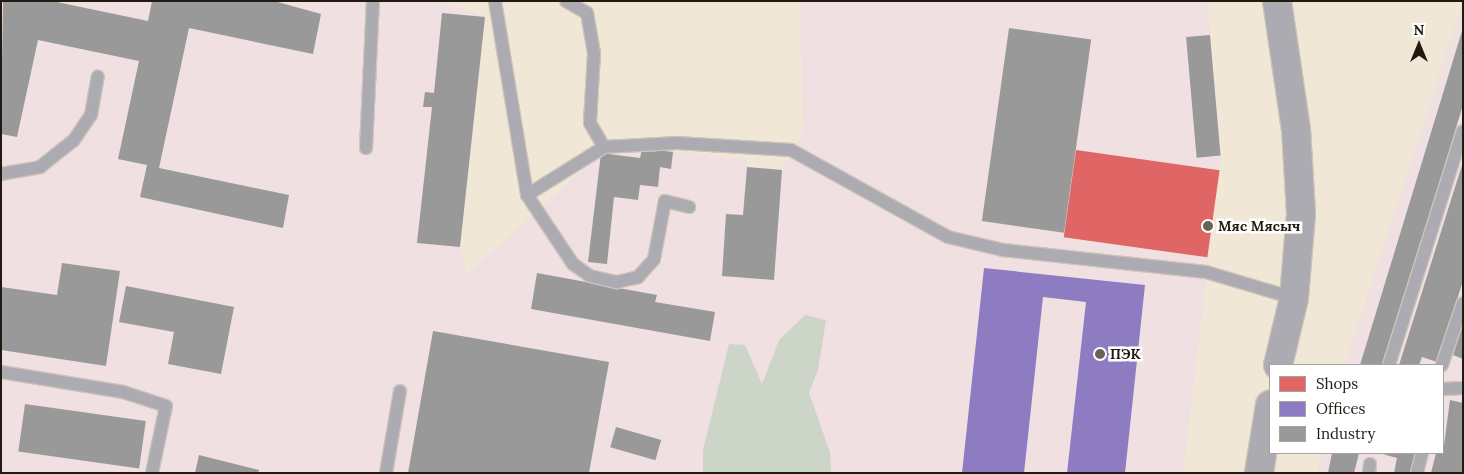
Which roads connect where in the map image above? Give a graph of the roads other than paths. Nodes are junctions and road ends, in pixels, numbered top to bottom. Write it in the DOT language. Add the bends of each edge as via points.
graph roads {
  1 [pos="373,1"];
  2 [pos="495,1"];
  3 [pos="566,1"];
  4 [pos="1276,1"];
  5 [pos="98,77"];
  6 [pos="1463,131"];
  7 [pos="604,147"];
  8 [pos="366,148"];
  9 [pos="1,174"];
  10 [pos="526,195"];
  11 [pos="689,207"];
  12 [pos="1294,298"];
  13 [pos="1463,303"];
  14 [pos="1278,364"];
  15 [pos="1389,364"];
  16 [pos="1442,364"];
  17 [pos="1,372"];
  18 [pos="1463,388"];
  19 [pos="1444,389"];
  20 [pos="400,391"];
  21 [pos="1269,411"];
  22 [pos="1422,454"];
  23 [pos="152,473"];
  24 [pos="386,473"];
  25 [pos="1259,473"];
  26 [pos="1417,473"];
  1 -- 8 [label="lane"];
  2 -- 10 [label="lane"];
  3 -- 7 [label="lane" via="587,13 594,53 590,123"];
  4 -- 12 [label="street" via="1296,129 1300,204"];
  5 -- 9 [label="lane" via="91,115 74,140 40,167"];
  6 -- 15 [label="lane"];
  7 -- 10 [label="lane"];
  7 -- 12 [label="lane" via="677,143 791,150 948,237 1004,250 1206,272"];
  10 -- 11 [label="lane" via="573,264 590,276 617,282 638,277 654,259 665,201"];
  12 -- 14 [label="street"];
  13 -- 16 [label="lane"];
  17 -- 23 [label="lane" via="123,392 166,406"];
  18 -- 19 [label="lane"];
  20 -- 24 [label="lane"];
  21 -- 25 [label="street"];
  22 -- 26 [label="lane"];
}
